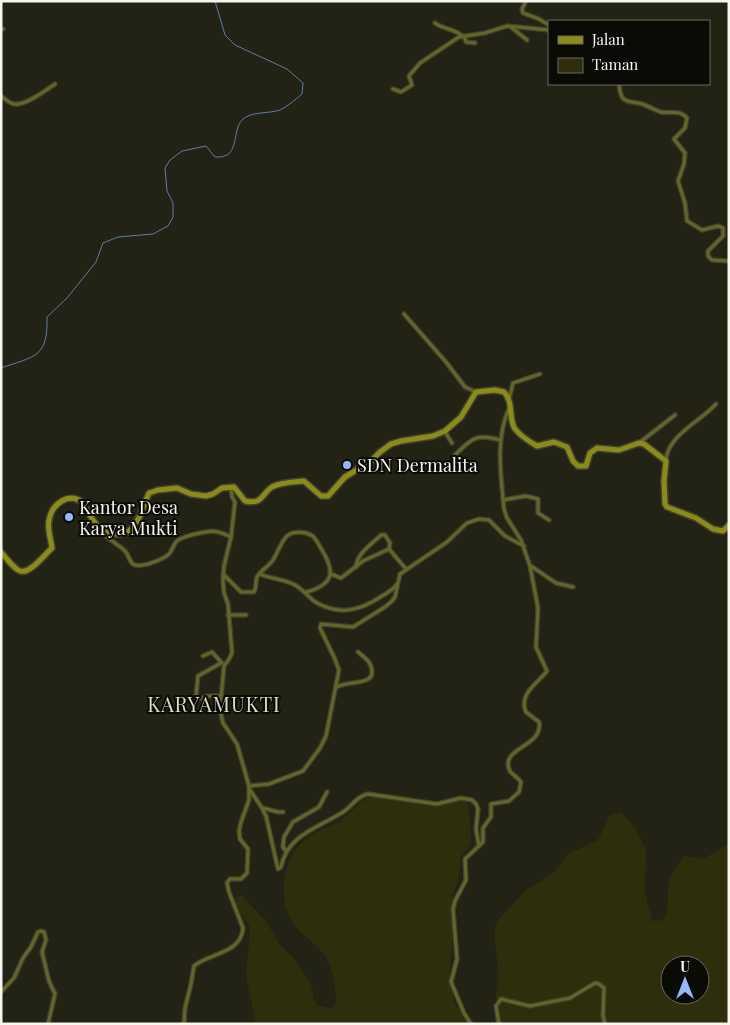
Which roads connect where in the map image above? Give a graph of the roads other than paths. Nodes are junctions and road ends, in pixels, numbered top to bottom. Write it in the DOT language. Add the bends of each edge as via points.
graph roads {
  1 [pos="526,1"];
  2 [pos="435,23"];
  3 [pos="548,25"];
  4 [pos="511,26"];
  5 [pos="548,30"];
  6 [pos="463,36"];
  7 [pos="527,40"];
  8 [pos="475,43"];
  9 [pos="55,84"];
  10 [pos="619,85"];
  11 [pos="393,89"];
  12 [pos="1,96"];
  13 [pos="729,261"];
  14 [pos="404,314"];
  15 [pos="540,374"];
  16 [pos="476,392"];
  17 [pos="510,403"];
  18 [pos="716,404"];
  19 [pos="675,415"];
  20 [pos="444,431"];
  21 [pos="500,440"];
  22 [pos="452,443"];
  23 [pos="638,443"];
  24 [pos="454,456"];
  25 [pos="666,461"];
  26 [pos="231,487"];
  27 [pos="504,500"];
  28 [pos="549,520"];
  29 [pos="729,525"];
  30 [pos="99,528"];
  31 [pos="231,538"];
  32 [pos="524,546"];
  33 [pos="389,549"];
  34 [pos="1,552"];
  35 [pos="530,566"];
  36 [pos="356,567"];
  37 [pos="406,569"];
  38 [pos="223,573"];
  39 [pos="260,574"];
  40 [pos="331,574"];
  41 [pos="397,584"];
  42 [pos="573,587"];
  43 [pos="307,592"];
  44 [pos="228,615"];
  45 [pos="246,615"];
  46 [pos="358,652"];
  47 [pos="203,656"];
  48 [pos="223,664"];
  49 [pos="336,688"];
  50 [pos="220,696"];
  51 [pos="250,788"];
  52 [pos="328,792"];
  53 [pos="262,808"];
  54 [pos="283,812"];
  55 [pos="479,846"];
  56 [pos="286,851"];
  57 [pos="1,992"];
  58 [pos="48,1024"];
  59 [pos="184,1024"];
  60 [pos="472,1024"];
  61 [pos="499,1024"];
  62 [pos="605,1024"];
  1 -- 3 [label="street" via="522,12"];
  2 -- 6 [label="street"];
  4 -- 5 [label="street"];
  4 -- 6 [label="street" via="485,34"];
  4 -- 7 [label="street"];
  6 -- 8 [label="street" via="466,42"];
  6 -- 11 [label="street" via="420,63 409,76 412,85 401,92"];
  9 -- 12 [label="street" via="19,104"];
  10 -- 13 [label="street" via="620,96 626,102 644,104 663,112 678,112 687,118 685,128 674,139 685,155 678,181 686,203 686,222 702,230 723,228 723,236 708,251 708,256 712,260"];
  14 -- 16 [label="street" via="465,387"];
  15 -- 17 [label="street" via="513,383"];
  16 -- 17 [label="street" via="500,390 506,393"];
  16 -- 20 [label="street" via="461,416"];
  17 -- 21 [label="street"];
  17 -- 23 [label="street" via="516,430 537,446 554,442 567,447 578,466 586,466 590,454 597,448 619,450"];
  18 -- 25 [label="street" via="677,439 667,452"];
  19 -- 23 [label="street"];
  20 -- 22 [label="street"];
  20 -- 26 [label="street" via="390,444 345,477 328,496 321,496 304,481 274,486 261,499 248,502"];
  21 -- 24 [label="street" via="476,437"];
  21 -- 27 [label="street"];
  23 -- 25 [label="street" via="646,444"];
  25 -- 29 [label="street" via="667,508 696,518 717,531 723,531"];
  26 -- 30 [label="street" via="206,496 177,488 153,491 130,531 116,534"];
  26 -- 31 [label="street" via="235,502"];
  27 -- 28 [label="street" via="526,496 538,499 538,513"];
  27 -- 32 [label="street" via="507,518"];
  30 -- 31 [label="street" via="138,566 170,554 176,541 187,536 214,530"];
  30 -- 34 [label="street" via="80,500 67,499 56,506 49,520 52,548 30,569 19,571"];
  31 -- 38 [label="street"];
  32 -- 35 [label="street"];
  32 -- 37 [label="street" via="505,536 488,520 474,520"];
  33 -- 36 [label="street"];
  33 -- 36 [label="street" via="389,540 386,535 382,536 363,551"];
  33 -- 37 [label="street"];
  35 -- 42 [label="street" via="556,583"];
  35 -- 55 [label="street" via="538,608 536,647 547,671 532,686 524,706 526,712 539,722 540,729 532,740 510,756 510,771 521,782 519,792 509,801 491,804 491,817 484,826 484,840"];
  36 -- 40 [label="street" via="342,578"];
  37 -- 41 [label="street" via="400,574"];
  38 -- 39 [label="street" via="244,593 254,591"];
  38 -- 44 [label="street"];
  39 -- 40 [label="street" via="274,559 286,537 294,532 312,535 330,564"];
  39 -- 43 [label="street"];
  40 -- 43 [label="street" via="321,586"];
  41 -- 43 [label="street" via="376,600 346,611 316,602"];
  41 -- 49 [label="street" via="392,601 352,627 320,625 339,667"];
  44 -- 45 [label="street"];
  44 -- 48 [label="street" via="232,653"];
  46 -- 49 [label="street" via="370,663 371,677"];
  47 -- 48 [label="street" via="212,652"];
  48 -- 50 [label="street"];
  48 -- 50 [label="street" via="198,676 196,697"];
  49 -- 51 [label="street" via="326,736 306,768 269,784"];
  50 -- 51 [label="street" via="220,714 237,744"];
  51 -- 53 [label="street"];
  51 -- 59 [label="street" via="239,831 240,839 248,849 247,873 241,880 232,878 227,883 242,934 228,950 194,966"];
  52 -- 56 [label="street" via="319,807 293,822 284,837"];
  53 -- 54 [label="street"];
  53 -- 56 [label="street" via="278,869"];
  55 -- 56 [label="street" via="476,829 478,809 472,800 461,798 434,804 368,794 299,837"];
  55 -- 60 [label="street" via="465,859 466,880 453,909 457,961 451,982"];
  57 -- 58 [label="street" via="14,978 38,932 44,932 46,940 42,950 55,994"];
  61 -- 62 [label="street" via="496,1006 501,999 530,1006 570,998 595,983 604,988"];
}
